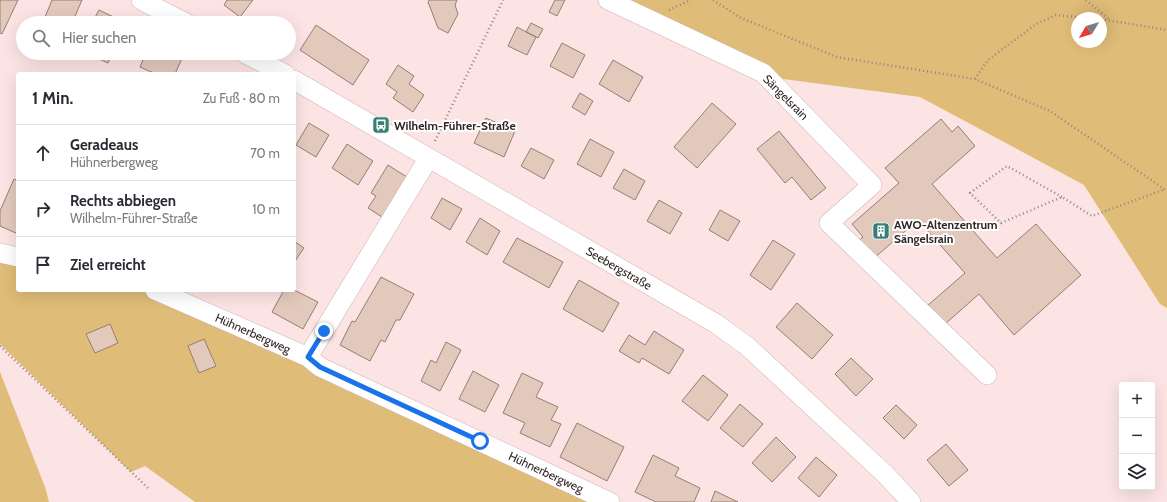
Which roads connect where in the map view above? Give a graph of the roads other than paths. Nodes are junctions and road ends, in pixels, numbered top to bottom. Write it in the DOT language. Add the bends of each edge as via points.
graph roads {
  1 [pos="141,0"];
  2 [pos="608,0"];
  3 [pos="172,16"];
  4 [pos="257,60"];
  5 [pos="280,72"];
  6 [pos="296,81"];
  7 [pos="428,159"];
  8 [pos="0,253"];
  9 [pos="16,257"];
  10 [pos="160,292"];
  11 [pos="308,357"];
  12 [pos="987,375"];
  13 [pos="610,502"];
  14 [pos="911,502"];
  1 -- 3 [label="street"];
  2 -- 12 [label="street, Sängelsrain" via="763,73 872,185 829,223"];
  4 -- 5 [label="street"];
  6 -- 7 [label="street, Seebergstraße"];
  7 -- 11 [label="street"];
  7 -- 14 [label="street, Seebergstraße" via="715,323 758,357 885,474"];
  8 -- 9 [label="street"];
  10 -- 11 [label="street, Hühnerbergweg"];
  11 -- 13 [label="street, Hühnerbergweg" via="320,367"];
}
